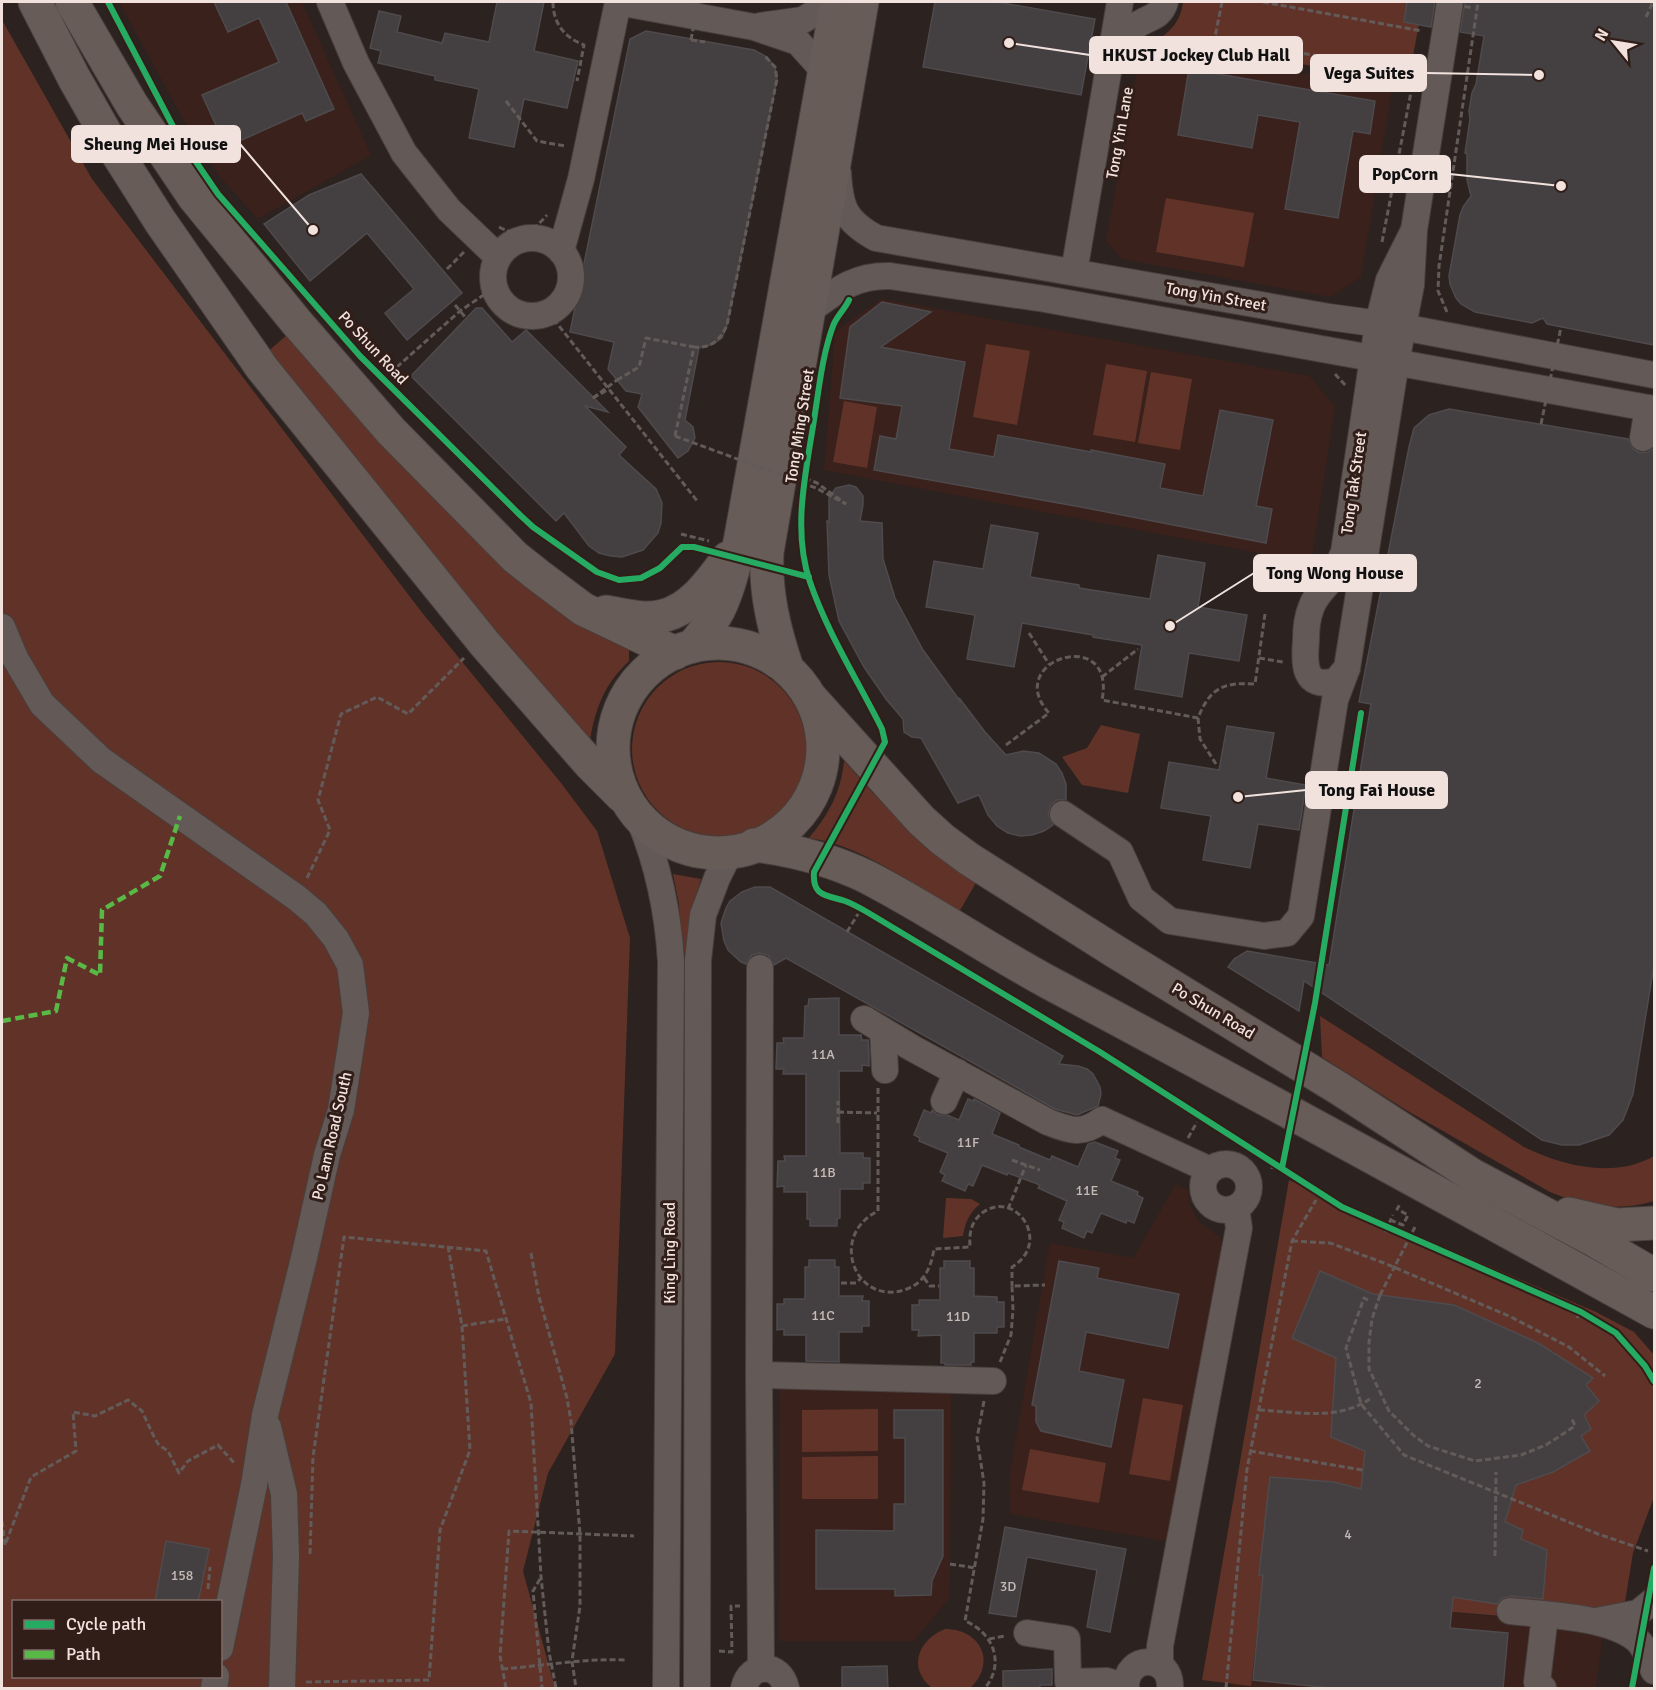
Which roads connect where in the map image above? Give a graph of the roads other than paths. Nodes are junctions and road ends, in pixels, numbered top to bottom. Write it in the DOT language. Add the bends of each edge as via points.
graph roads {
  1 [pos="35,2"];
  2 [pos="72,2"];
  3 [pos="330,2"];
  4 [pos="618,2"];
  5 [pos="835,2"];
  6 [pos="862,2"];
  7 [pos="1120,2"];
  8 [pos="1165,2"];
  9 [pos="1461,5"];
  10 [pos="754,27"];
  11 [pos="1110,53"];
  12 [pos="824,71"];
  13 [pos="836,155"];
  14 [pos="561,251"];
  15 [pos="498,257"];
  16 [pos="1074,272"];
  17 [pos="809,311"];
  18 [pos="1390,325"];
  19 [pos="1384,360"];
  20 [pos="1654,375"];
  21 [pos="1651,409"];
  22 [pos="1643,438"];
  23 [pos="725,542"];
  24 [pos="583,609"];
  25 [pos="2,627"];
  26 [pos="684,649"];
  27 [pos="787,668"];
  28 [pos="1347,668"];
  29 [pos="1317,681"];
  30 [pos="810,697"];
  31 [pos="1335,700"];
  32 [pos="631,809"];
  33 [pos="1062,814"];
  34 [pos="742,849"];
  35 [pos="760,968"];
  36 [pos="957,1072"];
  37 [pos="881,1078"];
  38 [pos="944,1101"];
  39 [pos="1210,1170"];
  40 [pos="1472,1175"];
  41 [pos="1236,1208"];
  42 [pos="1654,1223"];
  43 [pos="1654,1275"];
  44 [pos="1654,1312"];
  45 [pos="759,1375"];
  46 [pos="993,1381"];
  47 [pos="265,1415"];
  48 [pos="1654,1600"];
  49 [pos="1510,1611"];
  50 [pos="1545,1615"];
  51 [pos="1596,1621"];
  52 [pos="1027,1633"];
  53 [pos="222,1638"];
  54 [pos="1160,1665"];
  55 [pos="761,1669"];
  56 [pos="1654,1671"];
  57 [pos="1126,1688"];
  58 [pos="282,1689"];
  59 [pos="666,1689"];
  60 [pos="697,1689"];
  61 [pos="744,1689"];
  62 [pos="786,1689"];
  63 [pos="1170,1689"];
  64 [pos="1544,1689"];
  1 -- 32 [label="main road" via="74,78 159,221 262,368 485,644"];
  2 -- 24 [label="main road" via="132,105 194,197 298,324 391,431 515,557"];
  3 -- 15 [label="street" via="356,63 404,153 449,210"];
  4 -- 10 [label="street"];
  4 -- 14 [label="street" via="581,178"];
  5 -- 10 [label="street" via="803,20"];
  5 -- 12 [label="main road"];
  6 -- 13 [label="main road, Tong Ming Street"];
  7 -- 11 [label="street, Tong Yin Lane"];
  8 -- 11 [label="street" via="1158,15 1137,25"];
  9 -- 18 [label="street, Tong Tak Street" via="1414,230 1410,285"];
  10 -- 12 [label="street" via="798,42"];
  11 -- 16 [label="street, Tong Yin Lane"];
  12 -- 23 [label="main road" via="808,167"];
  13 -- 16 [label="street, Tong Yin Street" via="839,196 847,216 876,238"];
  13 -- 17 [label="main road, Tong Ming Street"];
  14 -- 15 [label="street" via="551,243 528,238 517,241"];
  14 -- 15 [label="street" via="569,267 570,285 558,306 538,316 515,313 499,298 493,277"];
  16 -- 18 [label="street, Tong Yin Street"];
  17 -- 19 [label="street, Tong Yin Street" via="849,283 890,276 1045,299"];
  17 -- 27 [label="main road, Tong Ming Street" via="767,552 767,596"];
  18 -- 19 [label="street, Tong Tak Street"];
  18 -- 20 [label="street, Tong Yin Street"];
  19 -- 21 [label="street, Tong Yin Street"];
  19 -- 28 [label="street, Tong Tak Street" via="1366,609"];
  19 -- 29 [label="street, Tong Tak Street" via="1344,552 1332,578 1311,606 1307,624 1305,666"];
  21 -- 22 [label="street"];
  23 -- 24 [label="main road" via="697,597 675,611 652,617"];
  23 -- 26 [label="main road" via="729,584 721,605 711,622"];
  24 -- 26 [label="main road"];
  25 -- 47 [label="street, Po Lam Road South" via="42,704 100,760 316,914 350,965 356,1013 341,1110"];
  26 -- 27 [label="main road" via="720,643 744,646"];
  26 -- 32 [label="main road" via="649,670 619,716 614,732 614,772"];
  27 -- 30 [label="main road"];
  28 -- 29 [label="street" via="1336,681"];
  28 -- 31 [label="street, Tong Tak Street"];
  29 -- 31 [label="street, Tong Tak Street"];
  30 -- 34 [label="main road" via="818,714 822,742 814,788 793,820 778,832"];
  30 -- 40 [label="main road, Po Shun Road" via="921,820 951,846"];
  31 -- 33 [label="street, Tong Tak Street" via="1301,916 1287,933 1264,936 1170,921 1141,898 1120,852"];
  32 -- 34 [label="main road" via="663,838 681,847 700,852"];
  32 -- 59 [label="street, King Ling Road" via="654,853 668,919 671,962"];
  34 -- 44 [label="main road" via="779,848 865,877"];
  34 -- 60 [label="street, King Ling Road" via="717,878 703,915 698,960"];
  35 -- 45 [label="street"];
  36 -- 37 [label="street" via="874,1025"];
  36 -- 38 [label="street"];
  36 -- 39 [label="street" via="1067,1130 1090,1129 1102,1120"];
  39 -- 41 [label="street" via="1203,1183 1204,1197 1222,1210"];
  39 -- 41 [label="street" via="1216,1165 1232,1164 1245,1173 1249,1188 1243,1203"];
  40 -- 42 [label="main road" via="1597,1222"];
  40 -- 43 [label="main road, Po Shun Road"];
  41 -- 54 [label="street" via="1239,1228 1160,1646"];
  45 -- 46 [label="street"];
  45 -- 55 [label="street"];
  47 -- 53 [label="street, Po Lam Road South"];
  47 -- 58 [label="street" via="284,1494"];
  48 -- 51 [label="street" via="1638,1613"];
  49 -- 50 [label="street"];
  50 -- 51 [label="street"];
  50 -- 64 [label="street" via="1537,1682"];
  51 -- 56 [label="street" via="1637,1639"];
  52 -- 57 [label="street" via="1067,1639 1068,1682 1107,1681"];
  54 -- 57 [label="street" via="1137,1664 1128,1673"];
  54 -- 63 [label="street" via="1168,1674"];
  55 -- 61 [label="street" via="749,1676"];
  55 -- 62 [label="street" via="775,1671"];
}
